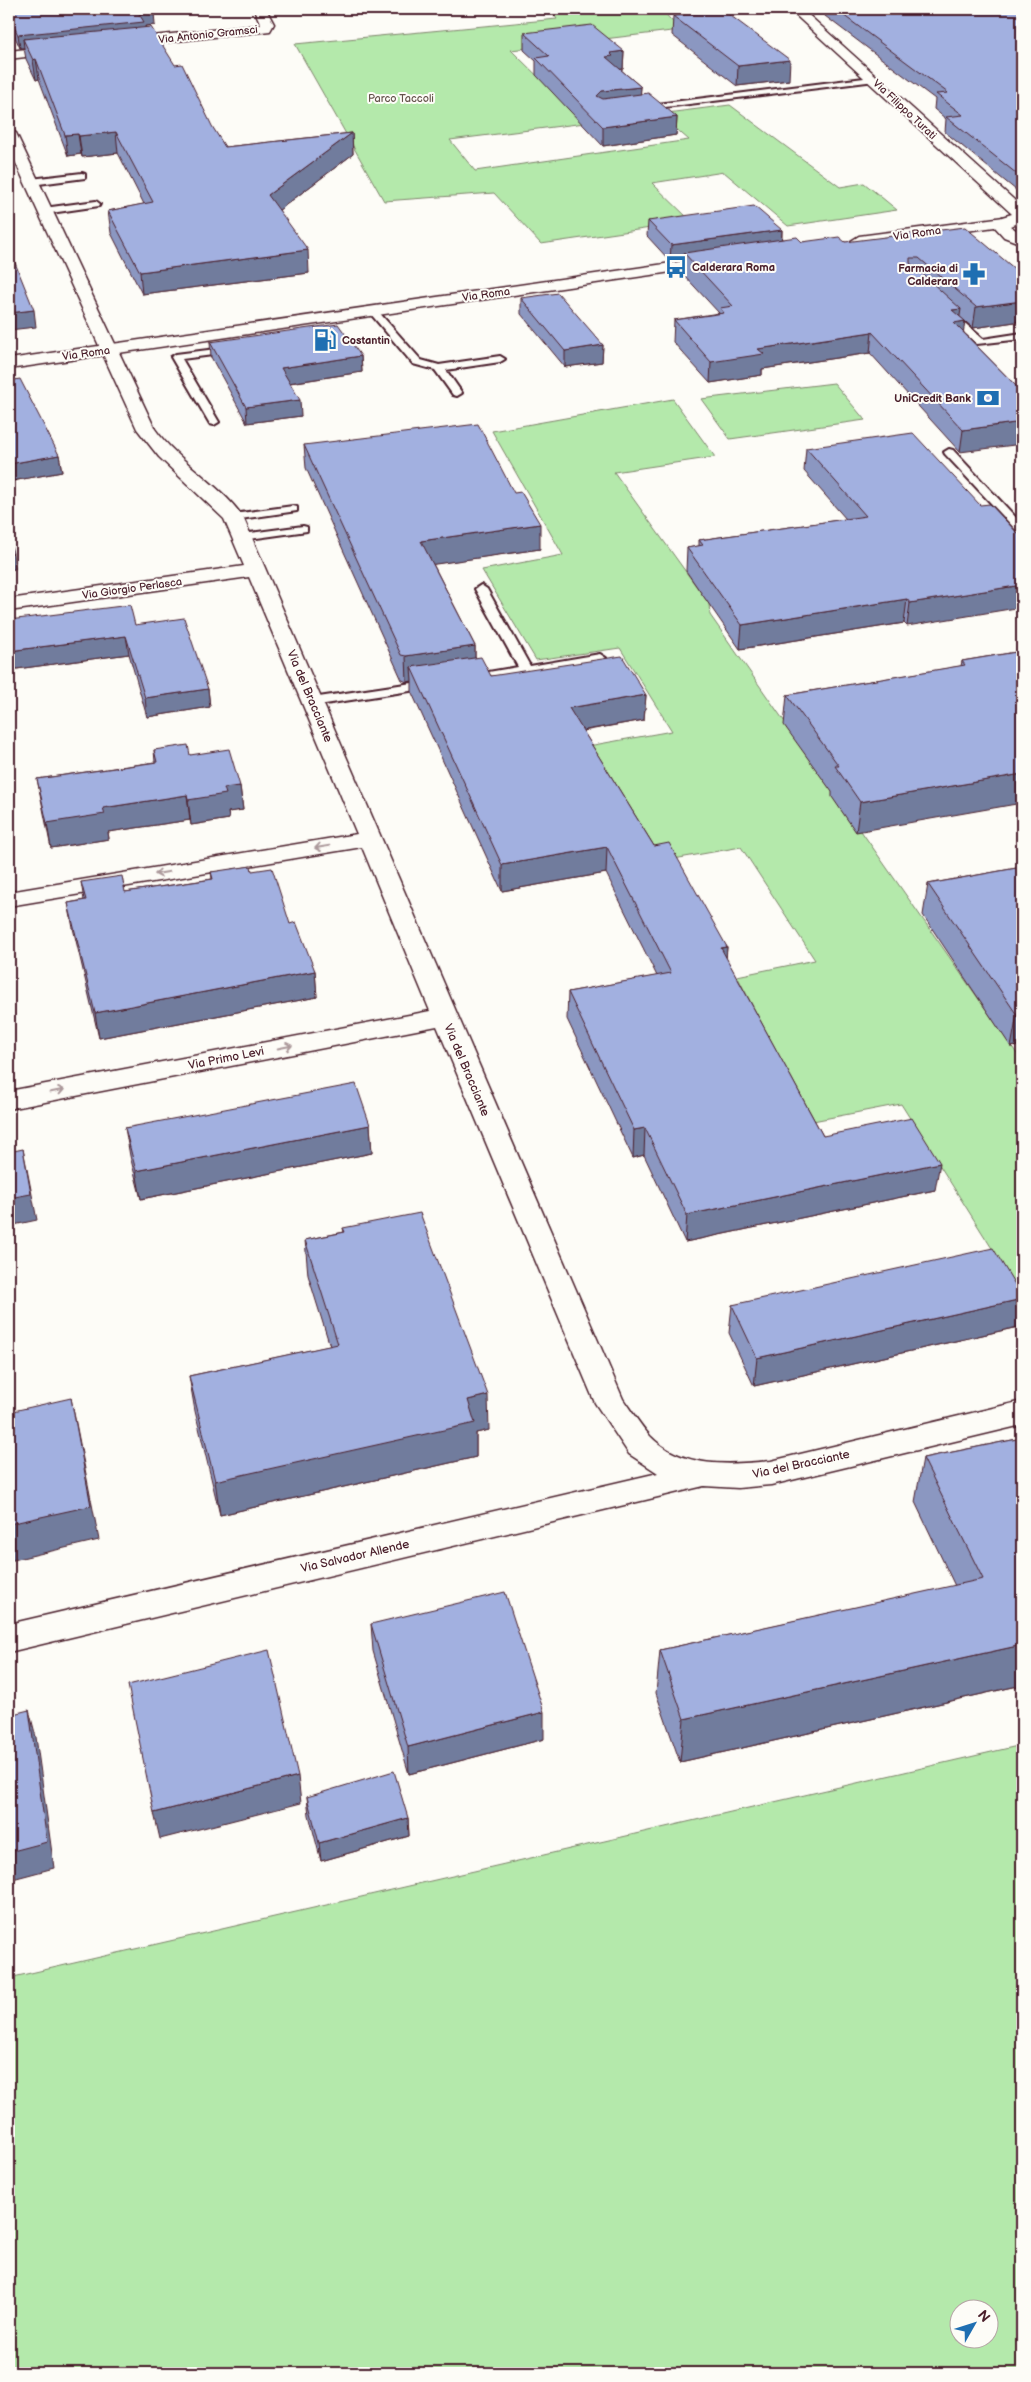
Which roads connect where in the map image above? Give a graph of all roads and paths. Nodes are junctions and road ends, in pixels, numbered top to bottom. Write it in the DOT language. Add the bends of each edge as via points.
graph roads {
  1 [pos="260,9"];
  2 [pos="798,11"];
  3 [pos="817,12"];
  4 [pos="105,45"];
  5 [pos="76,48"];
  6 [pos="9,55"];
  7 [pos="872,79"];
  8 [pos="629,110"];
  9 [pos="9,134"];
  10 [pos="82,176"];
  11 [pos="30,182"];
  12 [pos="96,204"];
  13 [pos="44,211"];
  14 [pos="1016,226"];
  15 [pos="844,243"];
  16 [pos="736,258"];
  17 [pos="939,306"];
  18 [pos="373,311"];
  19 [pos="1022,336"];
  20 [pos="164,341"];
  21 [pos="244,348"];
  22 [pos="111,350"];
  23 [pos="176,358"];
  24 [pos="500,359"];
  25 [pos="9,364"];
  26 [pos="438,368"];
  27 [pos="457,393"];
  28 [pos="214,422"];
  29 [pos="949,452"];
  30 [pos="293,509"];
  31 [pos="238,527"];
  32 [pos="303,529"];
  33 [pos="1022,530"];
  34 [pos="256,570"];
  35 [pos="481,589"];
  36 [pos="9,605"];
  37 [pos="600,658"];
  38 [pos="526,670"];
  39 [pos="312,702"];
  40 [pos="370,839"];
  41 [pos="9,899"];
  42 [pos="444,1016"];
  43 [pos="9,1100"];
  44 [pos="1022,1413"];
  45 [pos="702,1475"];
  46 [pos="9,1638"];
  1 -- 4 [label="street, Via Antonio Gramsci" via="268,24 265,28"];
  2 -- 3 [label="street"];
  2 -- 7 [label="street, Via Filippo Turati"];
  5 -- 6 [label="street"];
  7 -- 8 [label="lane"];
  7 -- 14 [label="street, Via Filippo Turati"];
  9 -- 11 [label="street"];
  10 -- 11 [label="lane"];
  11 -- 13 [label="street"];
  12 -- 13 [label="lane"];
  13 -- 22 [label="street"];
  14 -- 15 [label="street, Via Roma" via="964,226"];
  16 -- 18 [label="street, Via Roma"];
  17 -- 19 [label="lane" via="981,342"];
  18 -- 20 [label="street, Via Roma" via="286,330"];
  18 -- 26 [label="lane" via="416,362"];
  20 -- 22 [label="street, Via Roma"];
  20 -- 23 [label="lane"];
  21 -- 23 [label="lane"];
  22 -- 25 [label="street, Via Roma"];
  22 -- 31 [label="street, Via del Bracciante" via="154,442"];
  23 -- 28 [label="lane"];
  24 -- 26 [label="lane"];
  26 -- 27 [label="lane"];
  29 -- 33 [label="lane"];
  30 -- 31 [label="lane"];
  31 -- 32 [label="lane"];
  31 -- 34 [label="street, Via del Bracciante"];
  34 -- 36 [label="street, Via Giorgio Perlasca"];
  34 -- 39 [label="street, Via del Bracciante"];
  35 -- 38 [label="lane"];
  37 -- 38 [label="lane"];
  38 -- 39 [label="lane"];
  39 -- 40 [label="street, Via del Bracciante"];
  40 -- 41 [label="street, one-way"];
  40 -- 42 [label="street, Via del Bracciante"];
  43 -- 42 [label="street, Via Primo Levi, one-way"];
  42 -- 45 [label="street, Via del Bracciante" via="610,1403 644,1449 671,1465"];
  44 -- 45 [label="street, Via del Bracciante" via="771,1473 736,1477"];
  45 -- 46 [label="street, Via Salvador Allende"];
}
